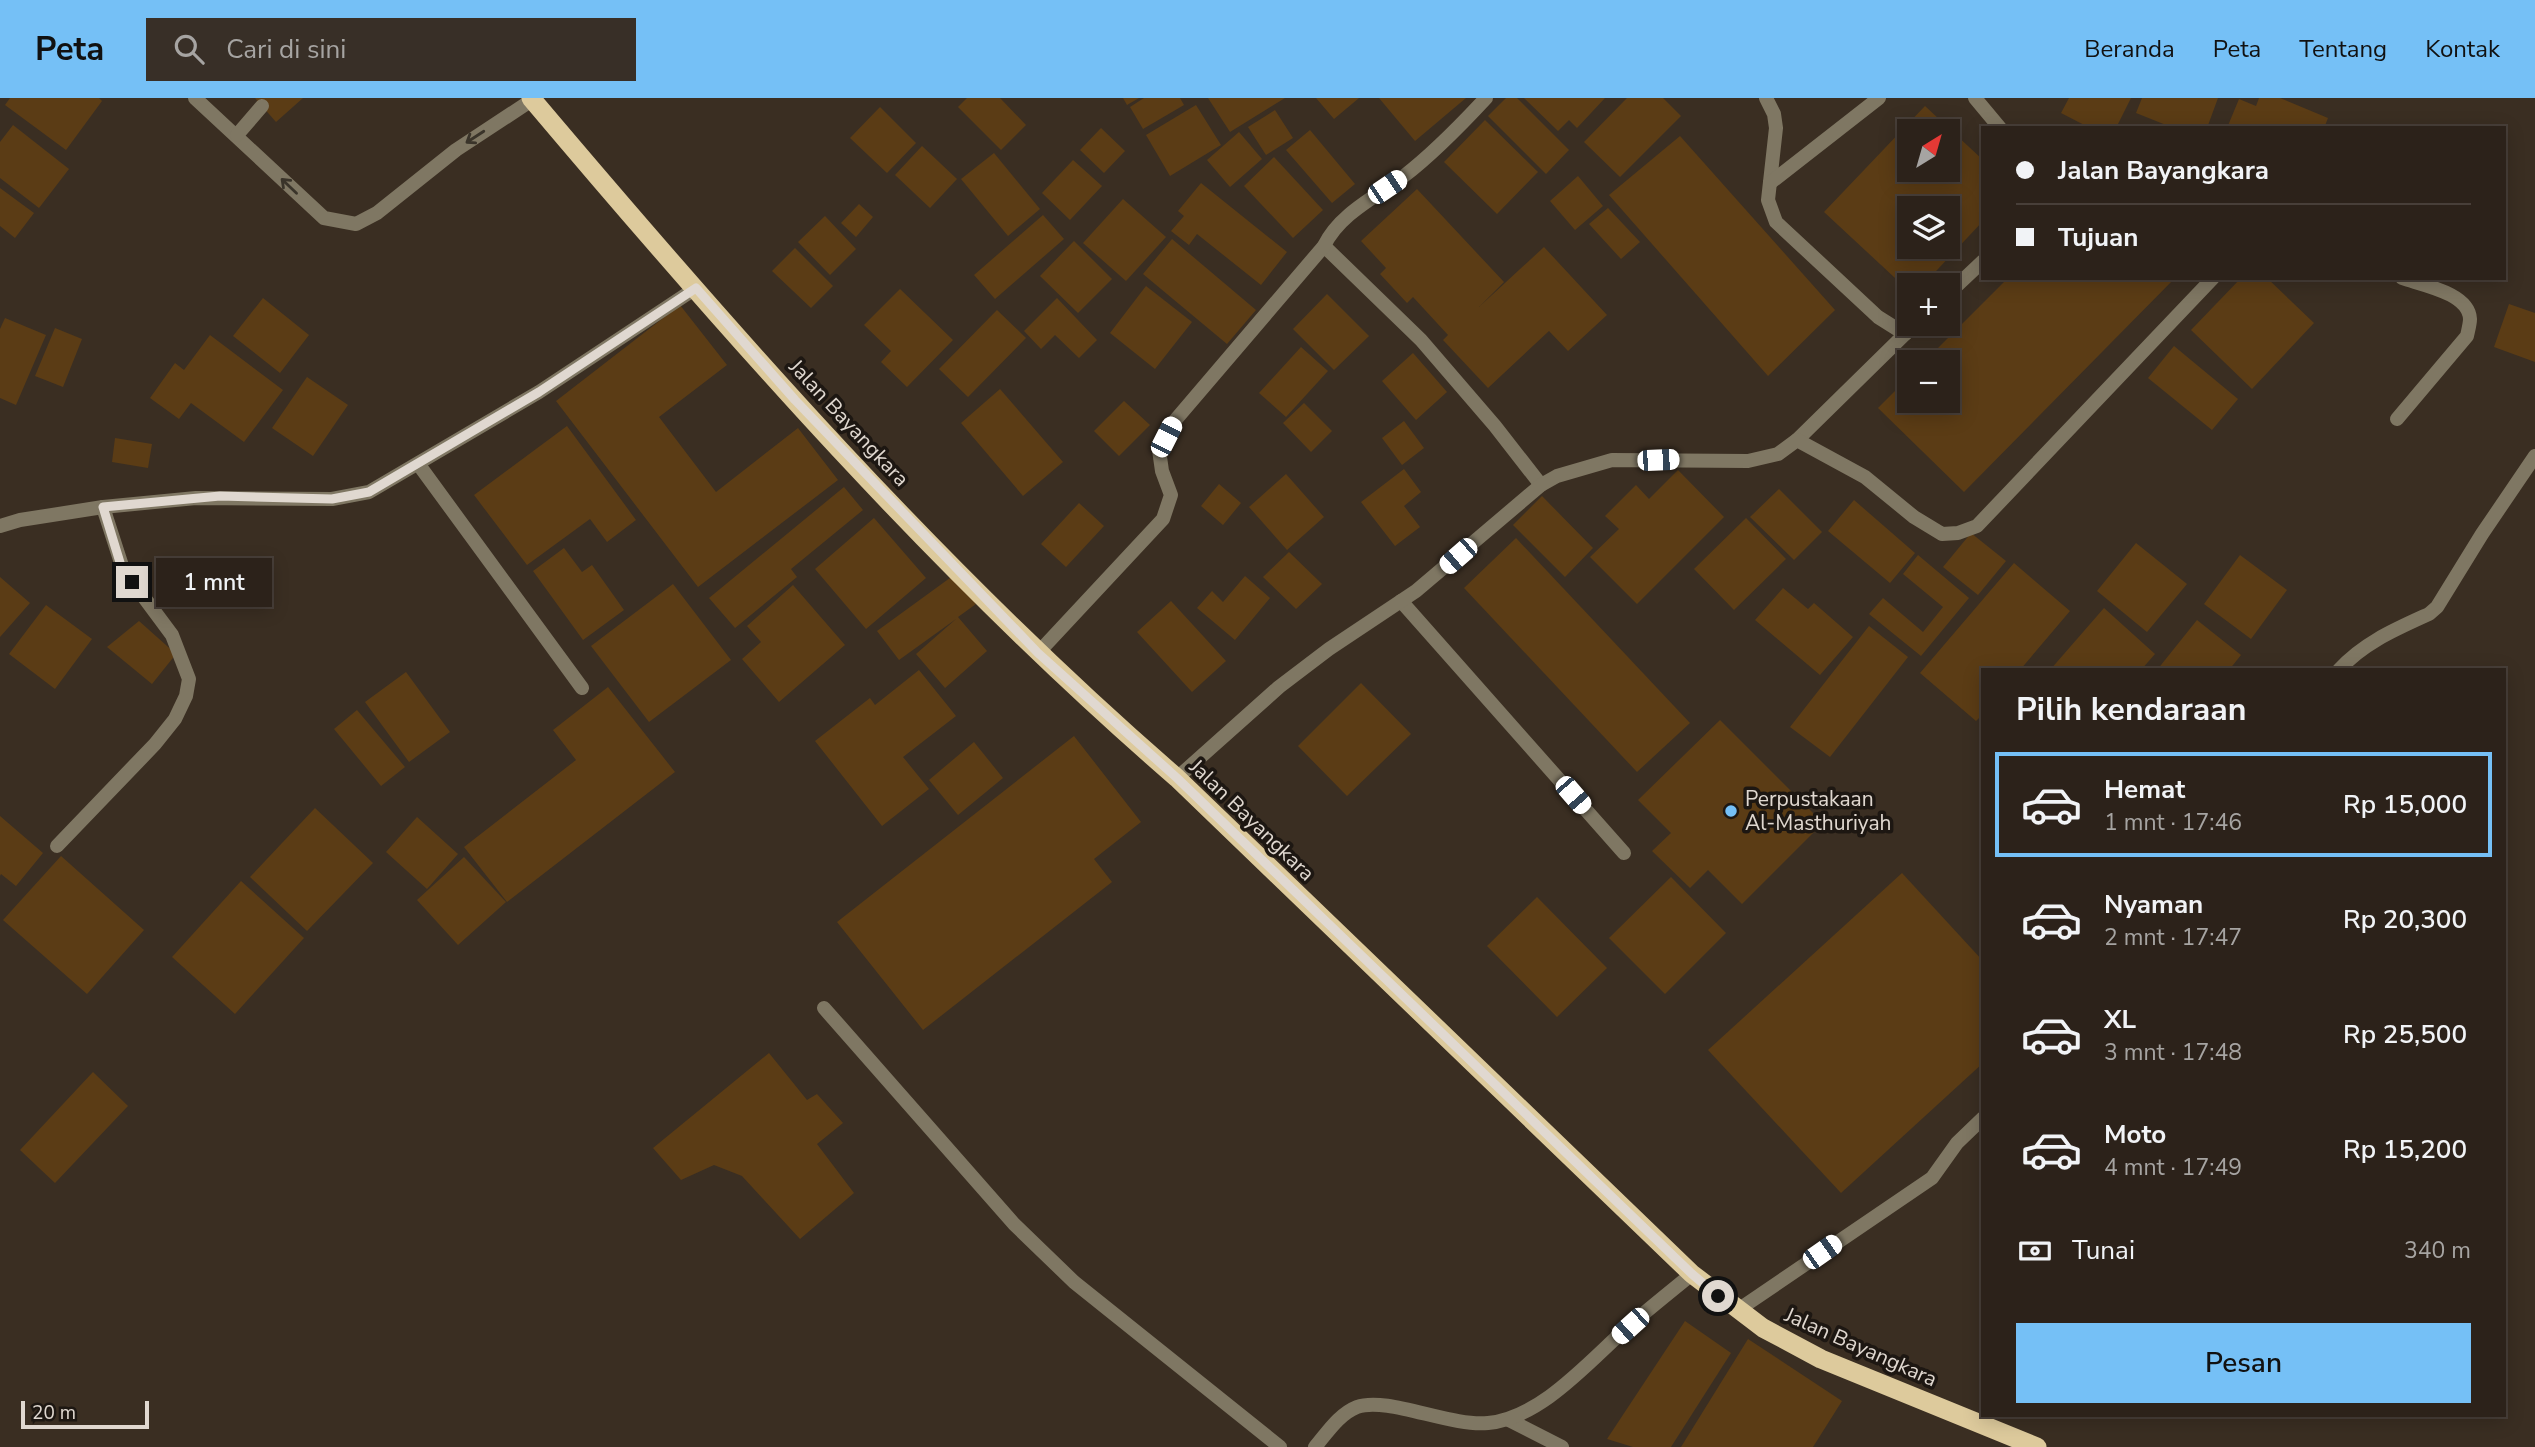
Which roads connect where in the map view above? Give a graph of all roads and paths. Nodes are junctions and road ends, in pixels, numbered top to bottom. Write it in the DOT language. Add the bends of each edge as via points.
graph roads {
  1 [pos="195,98"];
  2 [pos="1486,98"];
  3 [pos="1766,98"];
  4 [pos="1879,98"];
  5 [pos="1975,98"];
  6 [pos="532,99"];
  7 [pos="262,106"];
  8 [pos="1998,126"];
  9 [pos="237,135"];
  10 [pos="1770,183"];
  11 [pos="1324,246"];
  12 [pos="1981,263"];
  13 [pos="2211,280"];
  14 [pos="2408,280"];
  15 [pos="1960,283"];
  16 [pos="696,288"];
  17 [pos="1897,324"];
  18 [pos="1904,336"];
  19 [pos="2397,419"];
  20 [pos="1797,440"];
  21 [pos="2535,456"];
  22 [pos="419,465"];
  23 [pos="1541,485"];
  24 [pos="103,507"];
  25 [pos="0,526"];
  26 [pos="1401,601"];
  27 [pos="1038,653"];
  28 [pos="2341,668"];
  29 [pos="582,688"];
  30 [pos="1177,778"];
  31 [pos="57,846"];
  32 [pos="1624,853"];
  33 [pos="824,1008"];
  34 [pos="1981,1120"];
  35 [pos="1692,1274"];
  36 [pos="1738,1310"];
  37 [pos="1509,1420"];
  38 [pos="1280,1447"];
  39 [pos="1315,1447"];
  40 [pos="1562,1447"];
  41 [pos="2037,1447"];
  1 -- 9 [label="street"];
  2 -- 11 [label="street" via="1441,145 1349,216"];
  3 -- 10 [label="street" via="1776,128"];
  4 -- 10 [label="street"];
  5 -- 8 [label="street"];
  6 -- 9 [label="street, one-way" via="356,224 324,218"];
  6 -- 16 [label="highway, Jalan Bayangkara"];
  7 -- 9 [label="street"];
  10 -- 17 [label="street" via="1768,200 1776,222 1878,317"];
  11 -- 23 [label="street" via="1421,340"];
  11 -- 27 [label="street" via="1172,424 1159,450 1171,495 1163,519"];
  12 -- 15 [label="street"];
  13 -- 20 [label="street" via="1977,526 1942,534 1864,477"];
  14 -- 19 [label="street" via="2456,297 2470,319 2467,336"];
  16 -- 22 [label="street"];
  16 -- 27 [label="highway, Jalan Bayangkara" via="795,400"];
  18 -- 20 [label="street"];
  20 -- 23 [label="street" via="1778,454 1748,461 1612,460"];
  21 -- 28 [label="street" via="2437,607 2365,646"];
  22 -- 24 [label="street" via="369,492 352,496 220,496"];
  22 -- 29 [label="street"];
  23 -- 26 [label="street"];
  24 -- 25 [label="street"];
  24 -- 31 [label="street" via="122,569 173,635 189,679 175,719"];
  26 -- 30 [label="street" via="1279,688"];
  26 -- 32 [label="street"];
  27 -- 30 [label="highway, Jalan Bayangkara"];
  30 -- 35 [label="highway, Jalan Bayangkara"];
  33 -- 38 [label="street" via="1024,1234 1074,1282"];
  34 -- 36 [label="street" via="1932,1178"];
  35 -- 36 [label="highway, Jalan Bayangkara"];
  35 -- 37 [label="street" via="1568,1382"];
  36 -- 41 [label="highway, Jalan Bayangkara" via="1821,1359"];
  37 -- 39 [label="street" via="1464,1423 1373,1404 1356,1407 1337,1420"];
  37 -- 40 [label="street"];
}
